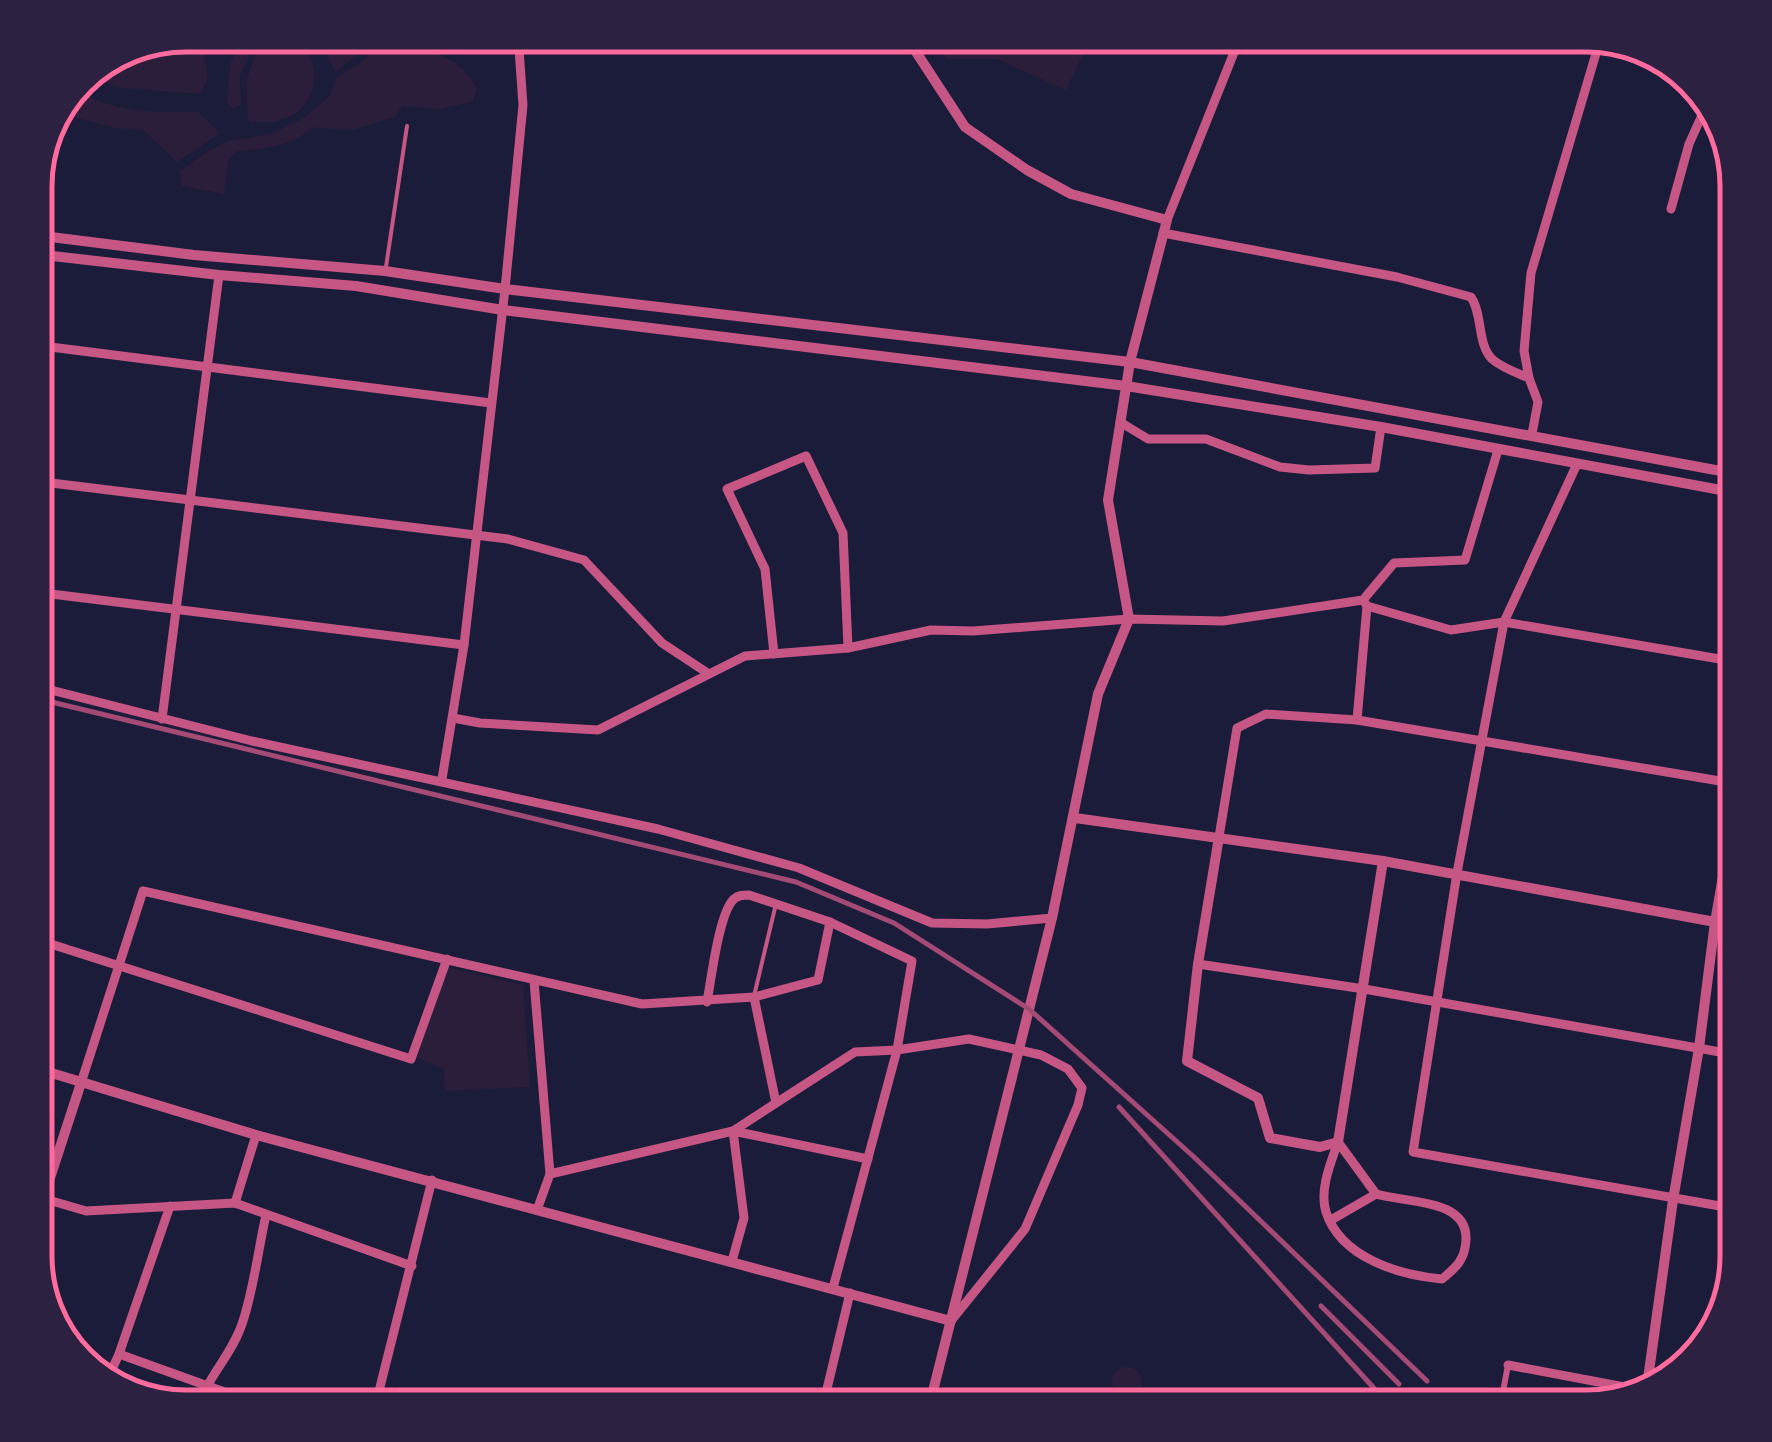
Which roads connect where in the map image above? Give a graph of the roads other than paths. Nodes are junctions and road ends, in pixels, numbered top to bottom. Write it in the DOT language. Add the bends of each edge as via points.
graph roads {
  1 [pos="519,52"];
  2 [pos="916,52"];
  3 [pos="1234,52"];
  4 [pos="1596,53"];
  5 [pos="1701,118"];
  6 [pos="408,126"];
  7 [pos="1671,208"];
  8 [pos="1167,220"];
  9 [pos="1163,233"];
  10 [pos="53,237"];
  11 [pos="53,256"];
  12 [pos="385,271"];
  13 [pos="220,275"];
  14 [pos="506,289"];
  15 [pos="503,310"];
  16 [pos="53,348"];
  17 [pos="1130,362"];
  18 [pos="210,367"];
  19 [pos="1529,378"];
  20 [pos="1126,386"];
  21 [pos="491,403"];
  22 [pos="1120,422"];
  23 [pos="1382,427"];
  24 [pos="1532,434"];
  25 [pos="1498,450"];
  26 [pos="1577,464"];
  27 [pos="1720,471"];
  28 [pos="53,483"];
  29 [pos="1720,490"];
  30 [pos="189,498"];
  31 [pos="476,534"];
  32 [pos="53,594"];
  33 [pos="1365,603"];
  34 [pos="178,610"];
  35 [pos="1128,619"];
  36 [pos="1504,622"];
  37 [pos="464,645"];
  38 [pos="848,648"];
  39 [pos="774,654"];
  40 [pos="1720,659"];
  41 [pos="709,674"];
  42 [pos="53,691"];
  43 [pos="452,718"];
  44 [pos="162,719"];
  45 [pos="1358,720"];
  46 [pos="1480,742"];
  47 [pos="442,780"];
  48 [pos="1720,781"];
  49 [pos="1075,818"];
  50 [pos="1219,837"];
  51 [pos="1383,861"];
  52 [pos="1457,873"];
  53 [pos="1720,893"];
  54 [pos="776,903"];
  55 [pos="1052,918"];
  56 [pos="830,922"];
  57 [pos="1715,922"];
  58 [pos="1720,923"];
  59 [pos="53,946"];
  60 [pos="447,960"];
  61 [pos="1198,964"];
  62 [pos="119,966"];
  63 [pos="534,981"];
  64 [pos="1364,989"];
  65 [pos="754,997"];
  66 [pos="706,1002"];
  67 [pos="1436,1002"];
  68 [pos="1699,1048"];
  69 [pos="1020,1049"];
  70 [pos="897,1050"];
  71 [pos="1720,1051"];
  72 [pos="53,1074"];
  73 [pos="81,1083"];
  74 [pos="776,1103"];
  75 [pos="733,1131"];
  76 [pos="256,1135"];
  77 [pos="1338,1142"];
  78 [pos="868,1159"];
  79 [pos="53,1161"];
  80 [pos="550,1174"];
  81 [pos="432,1180"];
  82 [pos="1376,1194"];
  83 [pos="1673,1200"];
  84 [pos="53,1201"];
  85 [pos="235,1203"];
  86 [pos="170,1206"];
  87 [pos="1720,1207"];
  88 [pos="537,1210"];
  89 [pos="266,1215"];
  90 [pos="1331,1220"];
  91 [pos="732,1262"];
  92 [pos="412,1266"];
  93 [pos="834,1288"];
  94 [pos="850,1293"];
  95 [pos="951,1321"];
  96 [pos="120,1354"];
  97 [pos="1508,1365"];
  98 [pos="113,1368"];
  99 [pos="1649,1374"];
  100 [pos="1615,1386"];
  101 [pos="204,1387"];
  102 [pos="203,1390"];
  103 [pos="213,1390"];
  104 [pos="379,1390"];
  105 [pos="827,1390"];
  106 [pos="934,1390"];
  107 [pos="1503,1390"];
  1 -- 14 [label="street" via="523,105"];
  2 -- 8 [label="street" via="965,127 1026,170 1072,194"];
  3 -- 8 [label="street"];
  4 -- 19 [label="street" via="1531,273 1524,352"];
  5 -- 7 [label="street"];
  6 -- 12 [label="lane"];
  8 -- 9 [label="street"];
  9 -- 17 [label="street"];
  9 -- 19 [label="street" via="1471,297 1485,351"];
  10 -- 12 [label="street"];
  11 -- 13 [label="street"];
  12 -- 14 [label="street"];
  13 -- 15 [label="street" via="356,286"];
  13 -- 18 [label="street"];
  14 -- 15 [label="street"];
  14 -- 17 [label="street"];
  15 -- 20 [label="street"];
  15 -- 21 [label="street"];
  16 -- 18 [label="street"];
  17 -- 20 [label="street"];
  17 -- 24 [label="street"];
  18 -- 21 [label="street"];
  18 -- 30 [label="street"];
  19 -- 24 [label="street" via="1538,402"];
  20 -- 22 [label="street"];
  20 -- 23 [label="street"];
  21 -- 31 [label="street"];
  22 -- 23 [label="street" via="1148,439 1206,439 1280,467 1309,470 1375,468"];
  22 -- 35 [label="street" via="1108,500"];
  23 -- 25 [label="street"];
  24 -- 27 [label="street"];
  25 -- 26 [label="street"];
  25 -- 33 [label="street" via="1466,560 1394,562"];
  26 -- 29 [label="street"];
  26 -- 36 [label="street"];
  28 -- 30 [label="street"];
  30 -- 31 [label="street"];
  30 -- 34 [label="street"];
  31 -- 37 [label="street"];
  31 -- 41 [label="street" via="584,560 662,643"];
  32 -- 34 [label="street"];
  33 -- 35 [label="street" via="1223,621"];
  33 -- 36 [label="street" via="1451,630"];
  33 -- 45 [label="street"];
  34 -- 37 [label="street"];
  34 -- 44 [label="street"];
  35 -- 38 [label="street" via="931,630"];
  35 -- 49 [label="street" via="1098,694"];
  36 -- 40 [label="street"];
  36 -- 46 [label="street"];
  37 -- 43 [label="street"];
  38 -- 39 [label="street"];
  38 -- 39 [label="street" via="843,533 806,456 727,489 765,569"];
  39 -- 41 [label="street" via="745,656"];
  41 -- 43 [label="street" via="598,730"];
  42 -- 44 [label="street"];
  43 -- 47 [label="street"];
  44 -- 47 [label="street"];
  45 -- 46 [label="street"];
  45 -- 50 [label="street" via="1266,714 1236,728"];
  46 -- 48 [label="street"];
  46 -- 52 [label="street"];
  47 -- 55 [label="street" via="799,868 932,923"];
  49 -- 50 [label="street"];
  49 -- 55 [label="street"];
  50 -- 51 [label="street"];
  50 -- 61 [label="street"];
  51 -- 52 [label="street"];
  51 -- 64 [label="street"];
  52 -- 57 [label="street"];
  52 -- 67 [label="street"];
  53 -- 57 [label="street"];
  54 -- 56 [label="street"];
  54 -- 65 [label="lane"];
  54 -- 66 [label="street" via="749,894 734,899"];
  55 -- 69 [label="street"];
  56 -- 65 [label="street" via="818,980"];
  56 -- 70 [label="street" via="912,960"];
  57 -- 58 [label="street"];
  57 -- 68 [label="street"];
  59 -- 62 [label="street"];
  60 -- 62 [label="street" via="143,891"];
  60 -- 62 [label="street" via="411,1059"];
  60 -- 63 [label="street"];
  61 -- 64 [label="street"];
  61 -- 77 [label="street" via="1187,1061 1258,1098 1270,1138 1320,1146"];
  62 -- 73 [label="street"];
  63 -- 66 [label="street" via="642,1004"];
  63 -- 80 [label="street"];
  64 -- 67 [label="street"];
  64 -- 77 [label="street"];
  65 -- 66 [label="street"];
  65 -- 74 [label="street"];
  67 -- 68 [label="street"];
  67 -- 83 [label="street" via="1414,1152"];
  68 -- 71 [label="street"];
  68 -- 83 [label="street"];
  69 -- 70 [label="street" via="969,1039"];
  69 -- 95 [label="street"];
  69 -- 95 [label="street" via="1068,1069 1082,1088 1078,1105 1025,1229"];
  70 -- 74 [label="street" via="855,1052"];
  70 -- 78 [label="street"];
  72 -- 73 [label="street"];
  73 -- 76 [label="street"];
  73 -- 79 [label="street"];
  74 -- 75 [label="street"];
  75 -- 78 [label="street"];
  75 -- 80 [label="street"];
  75 -- 91 [label="street" via="744,1218"];
  76 -- 81 [label="street"];
  76 -- 85 [label="street"];
  77 -- 82 [label="street"];
  77 -- 90 [label="street" via="1327,1174 1325,1209"];
  78 -- 93 [label="street"];
  80 -- 88 [label="street"];
  81 -- 88 [label="street"];
  81 -- 92 [label="street"];
  82 -- 90 [label="street"];
  82 -- 90 [label="street" via="1458,1215 1466,1228 1459,1265 1442,1279 1372,1260 1343,1243"];
  83 -- 87 [label="street"];
  83 -- 99 [label="street"];
  84 -- 86 [label="street" via="86,1211"];
  85 -- 86 [label="street"];
  85 -- 89 [label="street"];
  86 -- 96 [label="street"];
  88 -- 91 [label="street"];
  89 -- 92 [label="street"];
  89 -- 101 [label="street" via="242,1324"];
  91 -- 93 [label="street"];
  92 -- 104 [label="street"];
  93 -- 94 [label="street"];
  94 -- 95 [label="street"];
  94 -- 105 [label="street"];
  95 -- 106 [label="street"];
  96 -- 98 [label="street"];
  96 -- 101 [label="street"];
  97 -- 100 [label="street"];
  97 -- 107 [label="street"];
  101 -- 102 [label="street"];
  101 -- 103 [label="street"];
}
